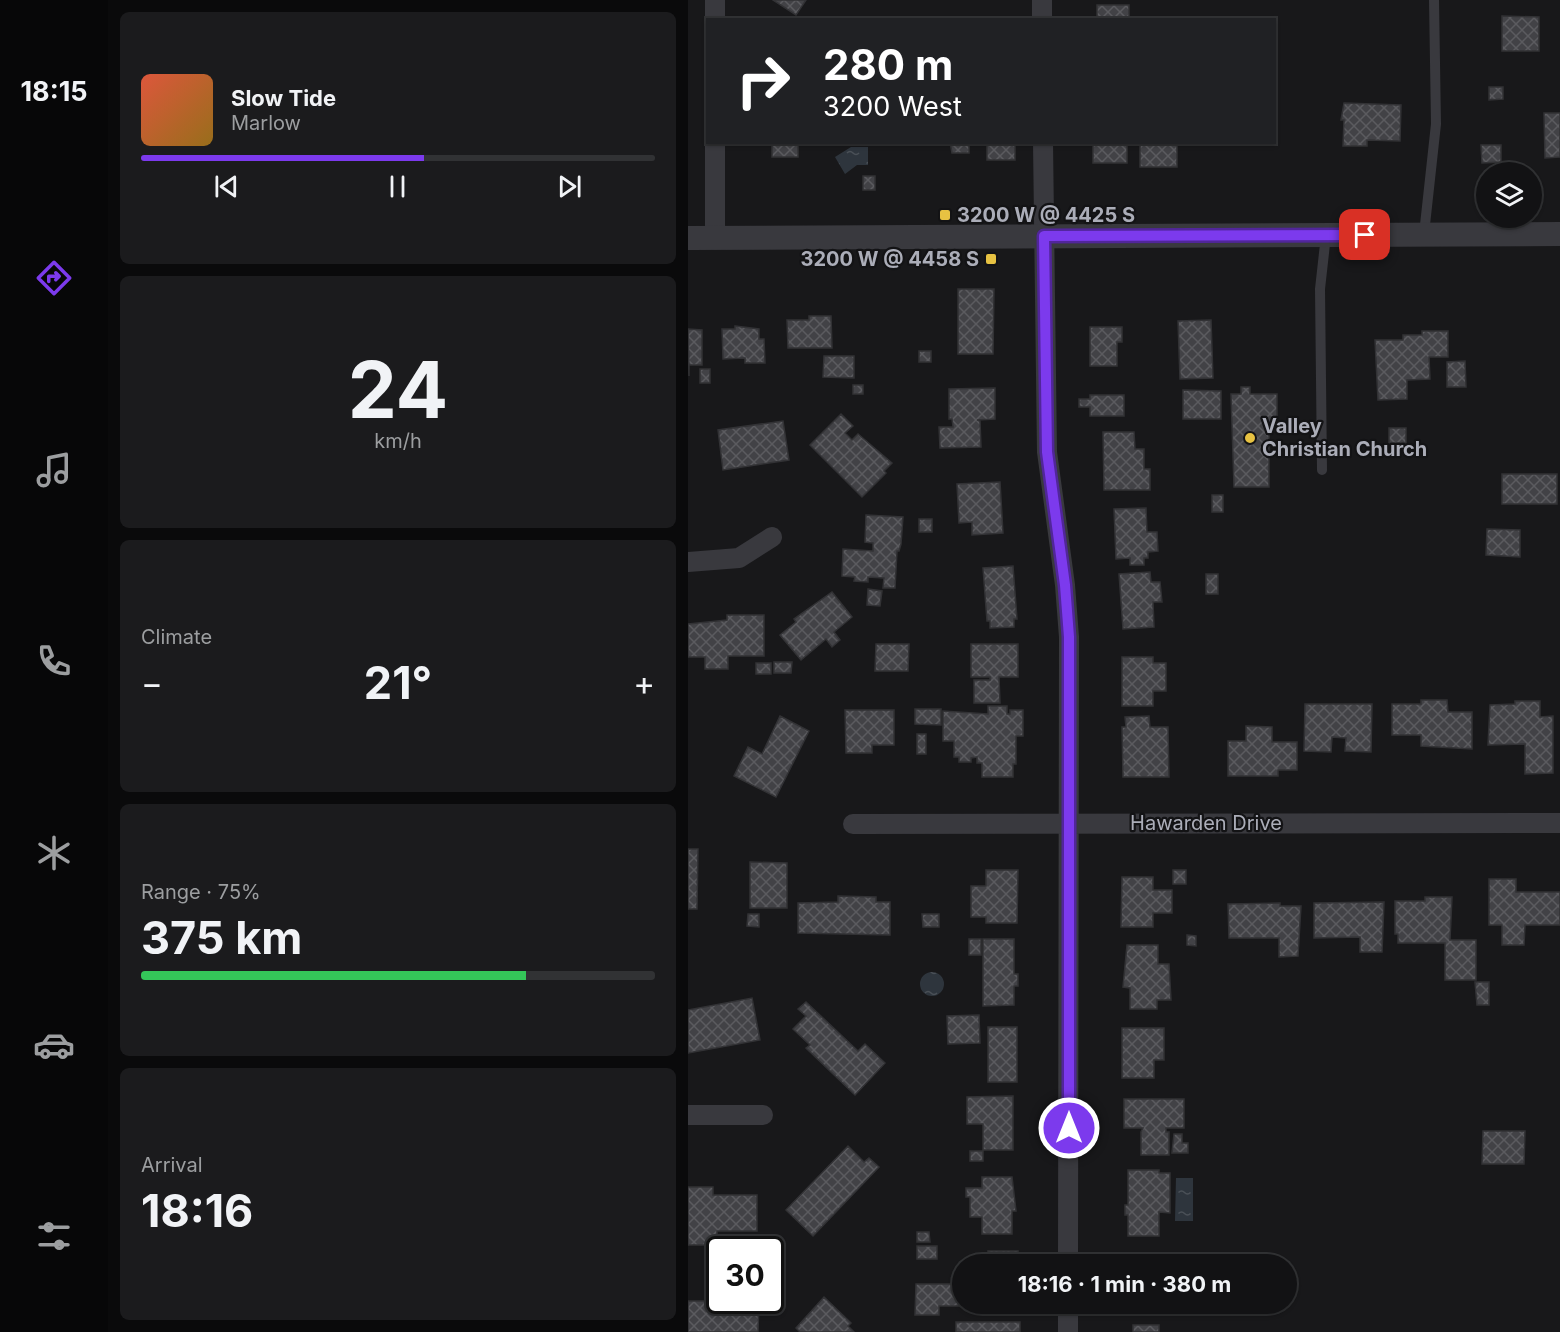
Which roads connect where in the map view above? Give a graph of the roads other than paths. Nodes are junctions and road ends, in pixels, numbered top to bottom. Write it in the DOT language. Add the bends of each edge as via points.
graph roads {
  1 [pos="715,0"];
  2 [pos="1042,0"];
  3 [pos="1434,0"];
  4 [pos="715,18"];
  5 [pos="1042,18"];
  6 [pos="715,144"];
  7 [pos="1043,144"];
  8 [pos="1424,234"];
  9 [pos="1560,234"];
  10 [pos="1326,235"];
  11 [pos="1044,236"];
  12 [pos="688,238"];
  13 [pos="715,238"];
  14 [pos="1321,470"];
  15 [pos="772,537"];
  16 [pos="688,562"];
  17 [pos="1560,823"];
  18 [pos="853,824"];
  19 [pos="1069,824"];
  20 [pos="688,1115"];
  21 [pos="763,1115"];
  22 [pos="1068,1254"];
  23 [pos="1068,1314"];
  24 [pos="1068,1332"];
  1 -- 4 [label="street"];
  2 -- 5 [label="street"];
  3 -- 8 [label="lane" via="1436,124"];
  6 -- 13 [label="street"];
  7 -- 11 [label="street"];
  8 -- 9 [label="street"];
  8 -- 10 [label="street"];
  10 -- 11 [label="street"];
  10 -- 14 [label="lane" via="1320,289"];
  11 -- 13 [label="street"];
  11 -- 19 [label="street" via="1047,452 1069,629"];
  12 -- 13 [label="street"];
  15 -- 16 [label="street" via="739,558"];
  17 -- 19 [label="street, Hawarden Drive"];
  18 -- 19 [label="street, Hawarden Drive"];
  19 -- 22 [label="street"];
  20 -- 21 [label="street"];
  23 -- 24 [label="street"];
}
